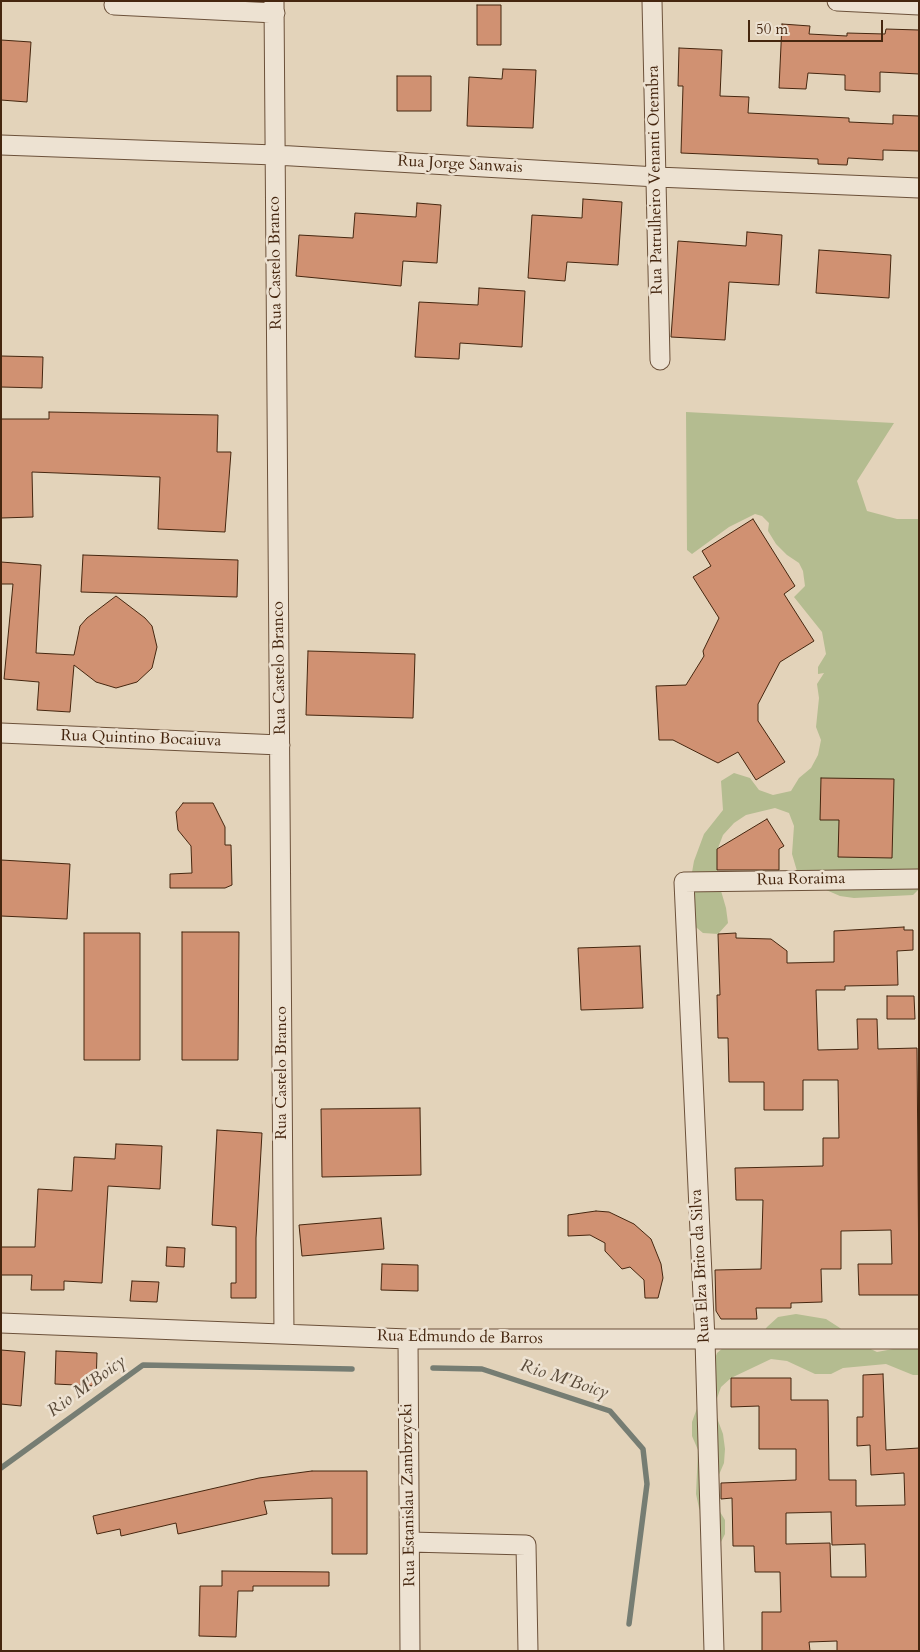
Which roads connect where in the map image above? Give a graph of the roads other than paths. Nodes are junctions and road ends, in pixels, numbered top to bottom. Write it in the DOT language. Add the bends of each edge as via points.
graph roads {
  1 [pos="652,1"];
  2 [pos="836,1"];
  3 [pos="114,5"];
  4 [pos="919,5"];
  5 [pos="274,7"];
  6 [pos="1,145"];
  7 [pos="275,155"];
  8 [pos="657,176"];
  9 [pos="919,188"];
  10 [pos="660,360"];
  11 [pos="1,733"];
  12 [pos="280,745"];
  13 [pos="919,879"];
  14 [pos="684,882"];
  15 [pos="1,1323"];
  16 [pos="284,1334"];
  17 [pos="408,1339"];
  18 [pos="919,1339"];
  19 [pos="705,1340"];
  20 [pos="410,1542"];
  21 [pos="410,1651"];
  22 [pos="528,1651"];
  23 [pos="714,1651"];
  1 -- 8 [label="street, Rua Patrulheiro Venanti Otembra"];
  2 -- 4 [label="street"];
  3 -- 5 [label="street"];
  5 -- 7 [label="street, Rua Castelo Branco"];
  6 -- 7 [label="street, Rua Jorge Sanwais"];
  7 -- 8 [label="street, Rua Jorge Sanwais"];
  7 -- 12 [label="street, Rua Castelo Branco"];
  8 -- 9 [label="street, Rua Jorge Sanwais"];
  8 -- 10 [label="street, Rua Patrulheiro Venanti Otembra"];
  11 -- 12 [label="street, Rua Quintino Bocaiuva"];
  12 -- 16 [label="street, Rua Castelo Branco"];
  13 -- 14 [label="street, Rua Roraima"];
  14 -- 19 [label="street, Rua Elza Brito da Silva"];
  15 -- 16 [label="street, Rua Edmundo de Barros"];
  16 -- 17 [label="street, Rua Edmundo de Barros"];
  17 -- 19 [label="street, Rua Edmundo de Barros"];
  17 -- 20 [label="street, Rua Estanislau Zambrzycki"];
  18 -- 19 [label="street, Rua Edmundo de Barros"];
  19 -- 23 [label="street, Rua Elza Brito da Silva"];
  20 -- 21 [label="street, Rua Estanislau Zambrzycki"];
  20 -- 22 [label="street" via="526,1546"];
}
